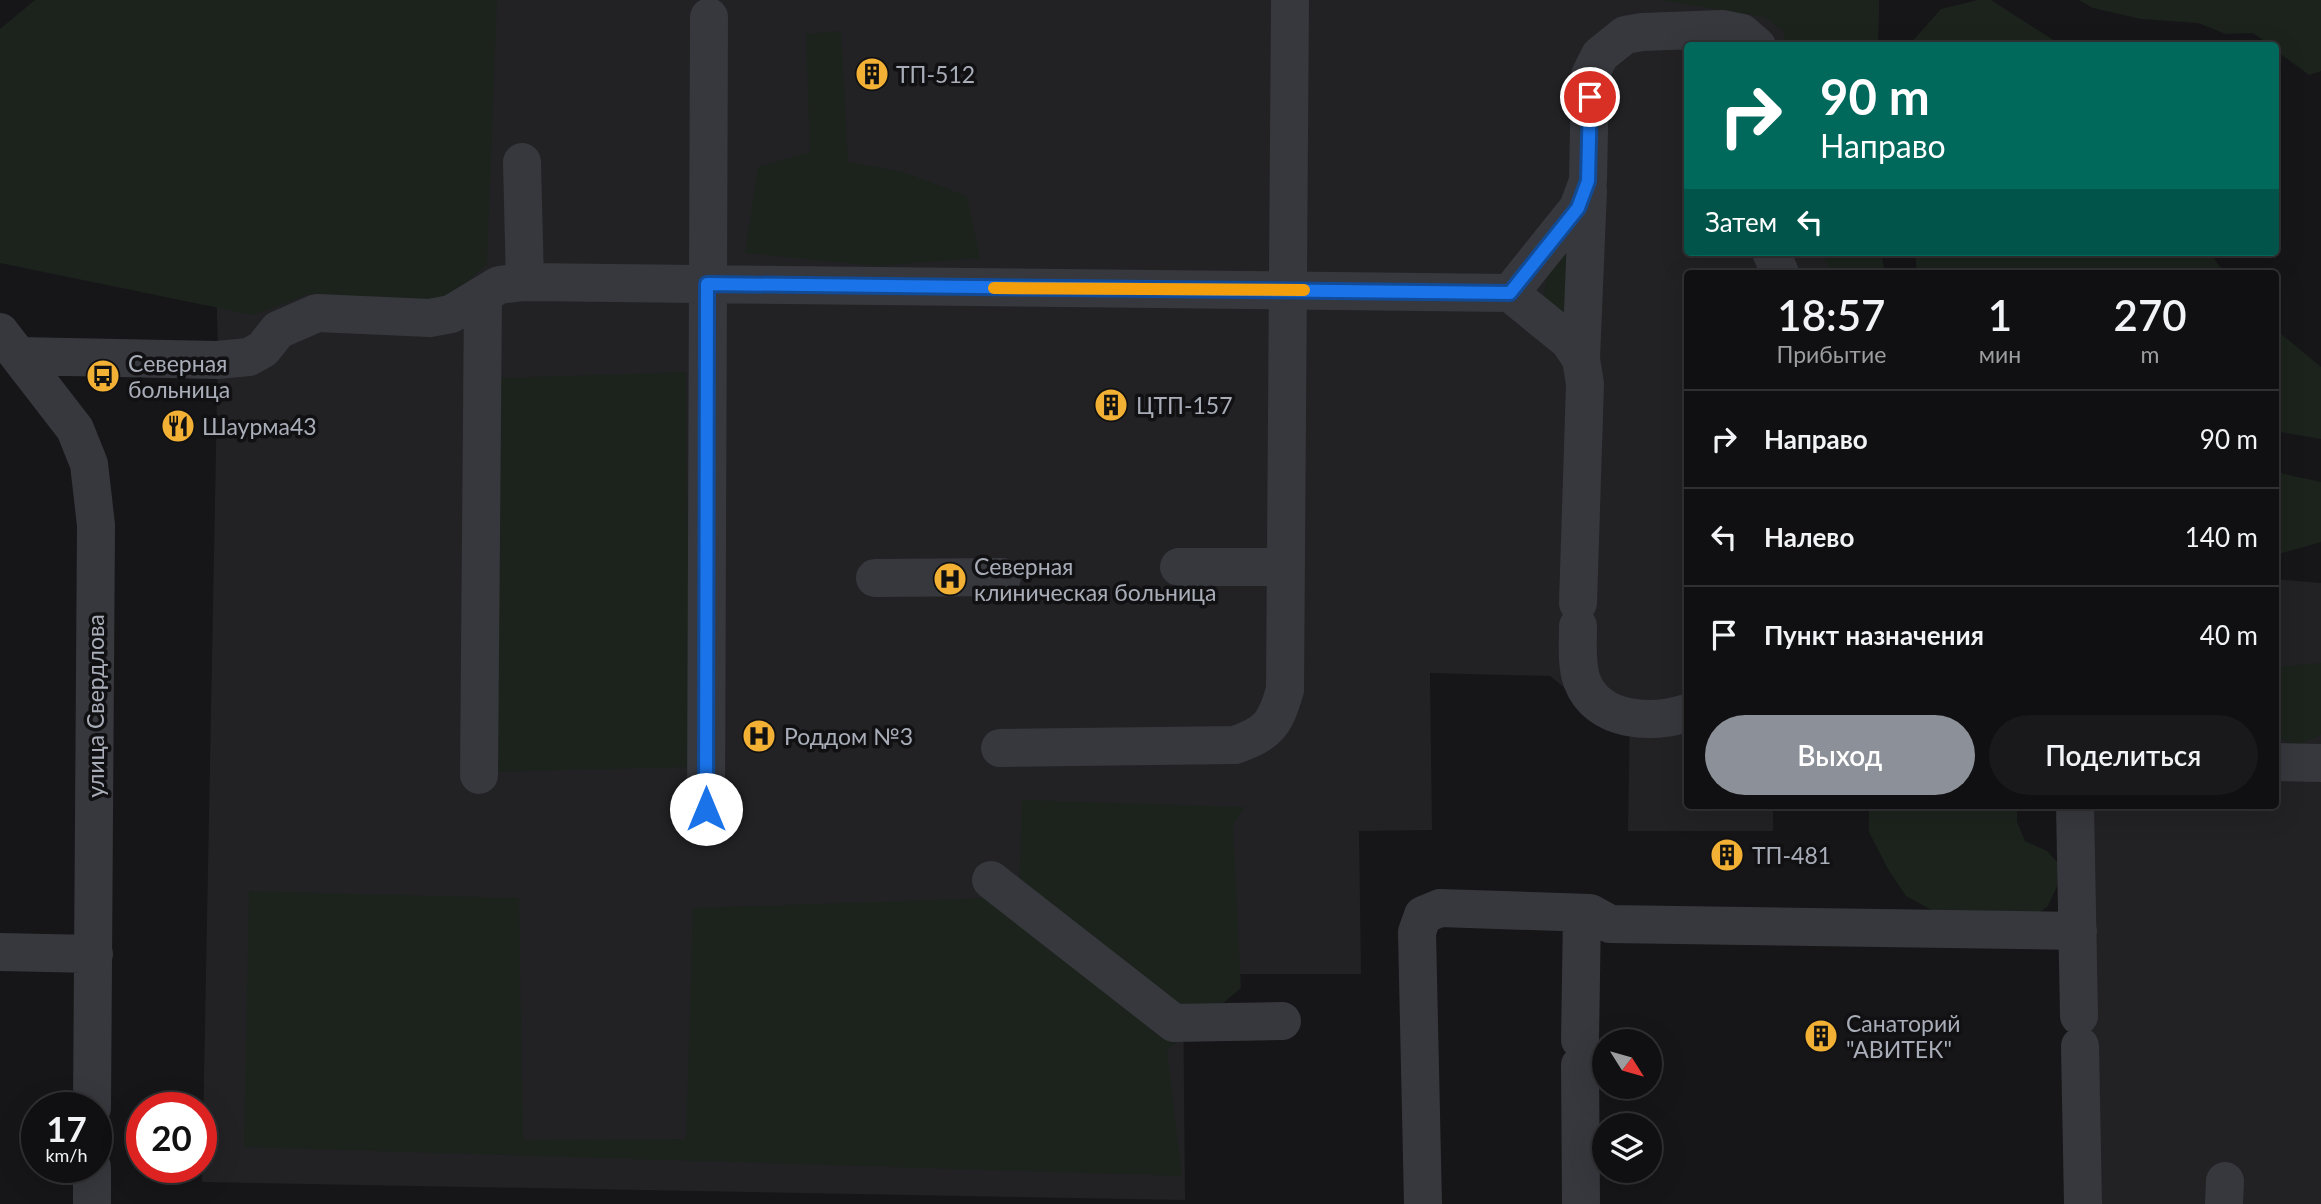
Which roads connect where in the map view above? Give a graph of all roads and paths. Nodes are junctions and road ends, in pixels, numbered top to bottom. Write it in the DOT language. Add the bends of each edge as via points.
graph roads {
  1 [pos="1290,0"];
  2 [pos="709,17"];
  3 [pos="1752,42"];
  4 [pos="522,162"];
  5 [pos="1588,181"];
  6 [pos="525,282"];
  7 [pos="707,284"];
  8 [pos="1288,290"];
  9 [pos="1510,293"];
  10 [pos="483,295"];
  11 [pos="9,344"];
  12 [pos="1581,359"];
  13 [pos="1179,567"];
  14 [pos="1286,567"];
  15 [pos="1002,577"];
  16 [pos="875,578"];
  17 [pos="1684,714"];
  18 [pos="1000,748"];
  19 [pos="2279,762"];
  20 [pos="2321,763"];
  21 [pos="479,775"];
  22 [pos="706,809"];
  23 [pos="2075,809"];
  24 [pos="991,880"];
  25 [pos="1582,913"];
  26 [pos="2078,932"];
  27 [pos="0,952"];
  28 [pos="94,954"];
  29 [pos="1282,1021"];
  30 [pos="92,1092"];
  31 [pos="92,1183"];
  32 [pos="92,1204"];
  33 [pos="1423,1204"];
  34 [pos="1581,1204"];
  35 [pos="2082,1204"];
  1 -- 8 [label="street"];
  2 -- 7 [label="street"];
  3 -- 5 [label="street" via="1742,33 1722,29 1642,32 1625,36 1600,55 1590,75"];
  4 -- 6 [label="street"];
  5 -- 9 [label="street" via="1578,208"];
  5 -- 12 [label="street"];
  6 -- 7 [label="street"];
  6 -- 10 [label="street" via="499,285"];
  7 -- 8 [label="street"];
  7 -- 22 [label="street"];
  8 -- 9 [label="street"];
  8 -- 14 [label="street"];
  9 -- 12 [label="street" via="1569,341"];
  10 -- 11 [label="street" via="451,314 430,318 317,313 278,330 263,349 248,357 217,360"];
  10 -- 21 [label="street"];
  11 -- 28 [label="street, улица Свердлова" via="75,429 89,464 96,525"];
  12 -- 17 [label="street" via="1585,384 1578,615 1583,681 1606,709 1628,719 1668,719"];
  13 -- 14 [label="street"];
  14 -- 18 [label="street" via="1285,690 1278,713 1261,736 1235,745"];
  15 -- 16 [label="street"];
  19 -- 20 [label="street"];
  23 -- 26 [label="street"];
  24 -- 29 [label="street" via="1174,1023"];
  25 -- 26 [label="street" via="1610,924"];
  25 -- 33 [label="street" via="1440,908 1423,915 1418,932"];
  25 -- 34 [label="street"];
  26 -- 35 [label="street"];
  27 -- 28 [label="street"];
  28 -- 30 [label="street, улица Свердлова"];
  31 -- 32 [label="street"];
}
